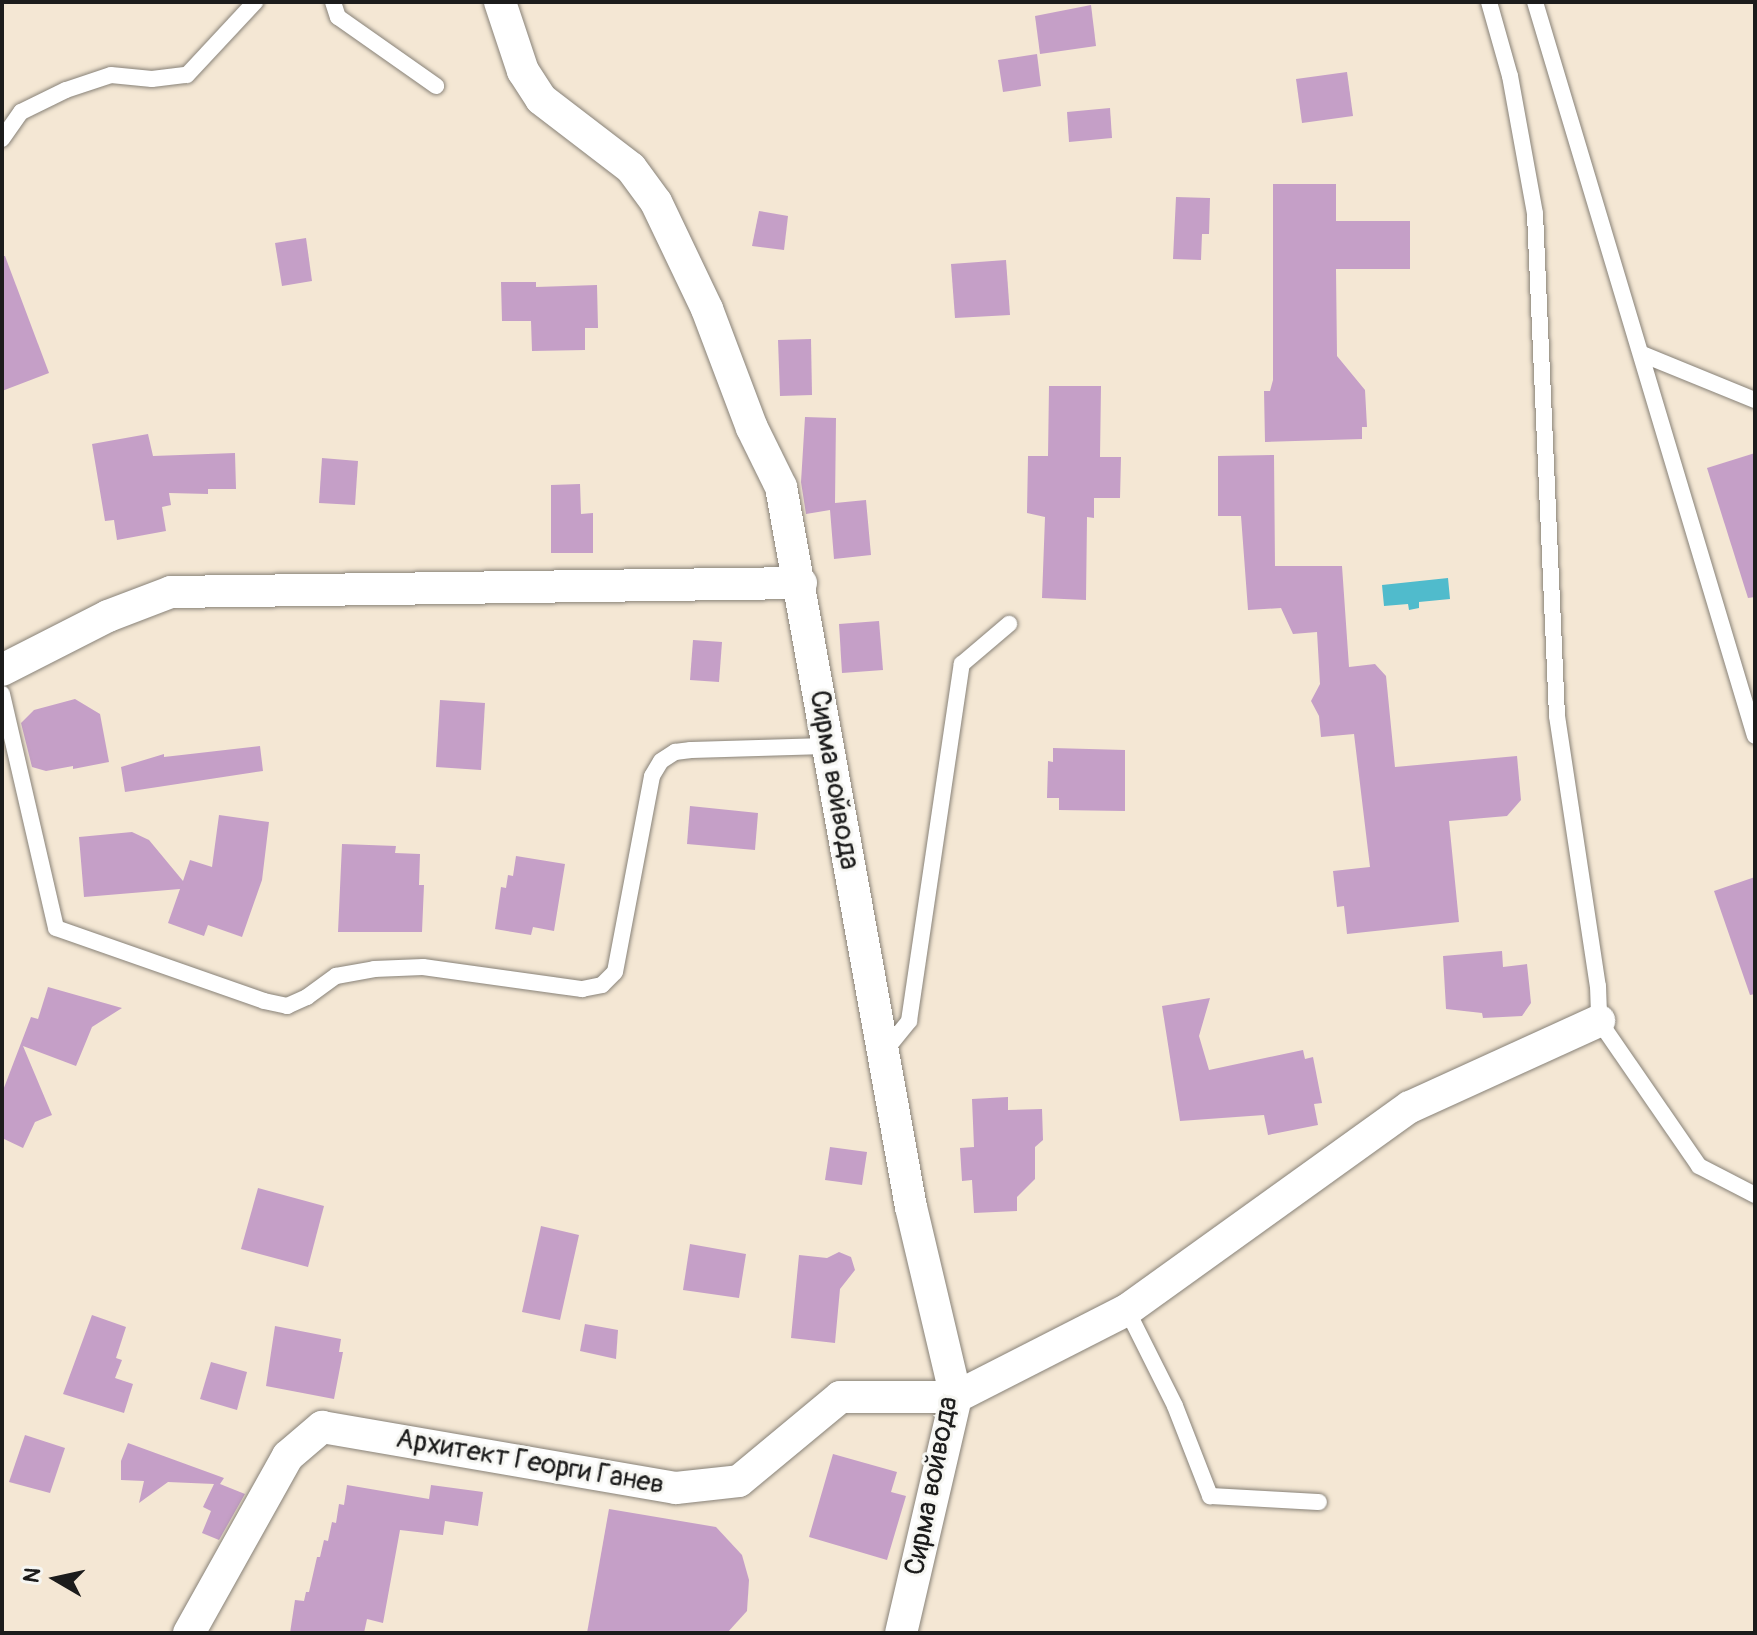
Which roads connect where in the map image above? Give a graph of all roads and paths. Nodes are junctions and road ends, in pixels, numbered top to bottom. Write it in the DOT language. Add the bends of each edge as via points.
graph roads {
  1 [pos="255,2"];
  2 [pos="333,2"];
  3 [pos="500,2"];
  4 [pos="1489,2"];
  5 [pos="1535,2"];
  6 [pos="436,86"];
  7 [pos="2,139"];
  8 [pos="1642,354"];
  9 [pos="1755,400"];
  10 [pos="801,583"];
  11 [pos="1009,624"];
  12 [pos="2,670"];
  13 [pos="2,694"];
  14 [pos="1755,736"];
  15 [pos="826,746"];
  16 [pos="1599,1021"];
  17 [pos="884,1052"];
  18 [pos="1755,1195"];
  19 [pos="1127,1310"];
  20 [pos="956,1397"];
  21 [pos="1319,1502"];
  22 [pos="189,1633"];
  23 [pos="901,1633"];
  1 -- 7 [label="lane" via="187,75 111,75 66,90 21,112"];
  2 -- 6 [label="lane" via="338,17"];
  3 -- 10 [label="street, Сирма войвода" via="523,71 541,99 631,168 656,202 781,487"];
  4 -- 16 [label="lane" via="1510,76 1535,214 1557,716"];
  5 -- 8 [label="lane"];
  8 -- 9 [label="lane"];
  8 -- 14 [label="lane"];
  10 -- 12 [label="street" via="171,592 108,616"];
  10 -- 15 [label="street, Сирма войвода"];
  11 -- 17 [label="lane" via="962,664 909,1021"];
  13 -- 15 [label="lane" via="56,928 287,1006 336,976 374,969 423,967 582,989 602,985 615,972 652,776 661,761 691,750"];
  15 -- 17 [label="street, Сирма войвода"];
  16 -- 18 [label="lane" via="1699,1166"];
  16 -- 19 [label="street" via="1410,1107"];
  17 -- 20 [label="street, Сирма войвода" via="911,1207"];
  19 -- 20 [label="street"];
  19 -- 21 [label="lane" via="1175,1406 1210,1496"];
  20 -- 22 [label="street, Архитект Георги Ганев" via="840,1397 739,1481 676,1488 322,1427 288,1456"];
  20 -- 23 [label="street, Сирма войвода"];
}
